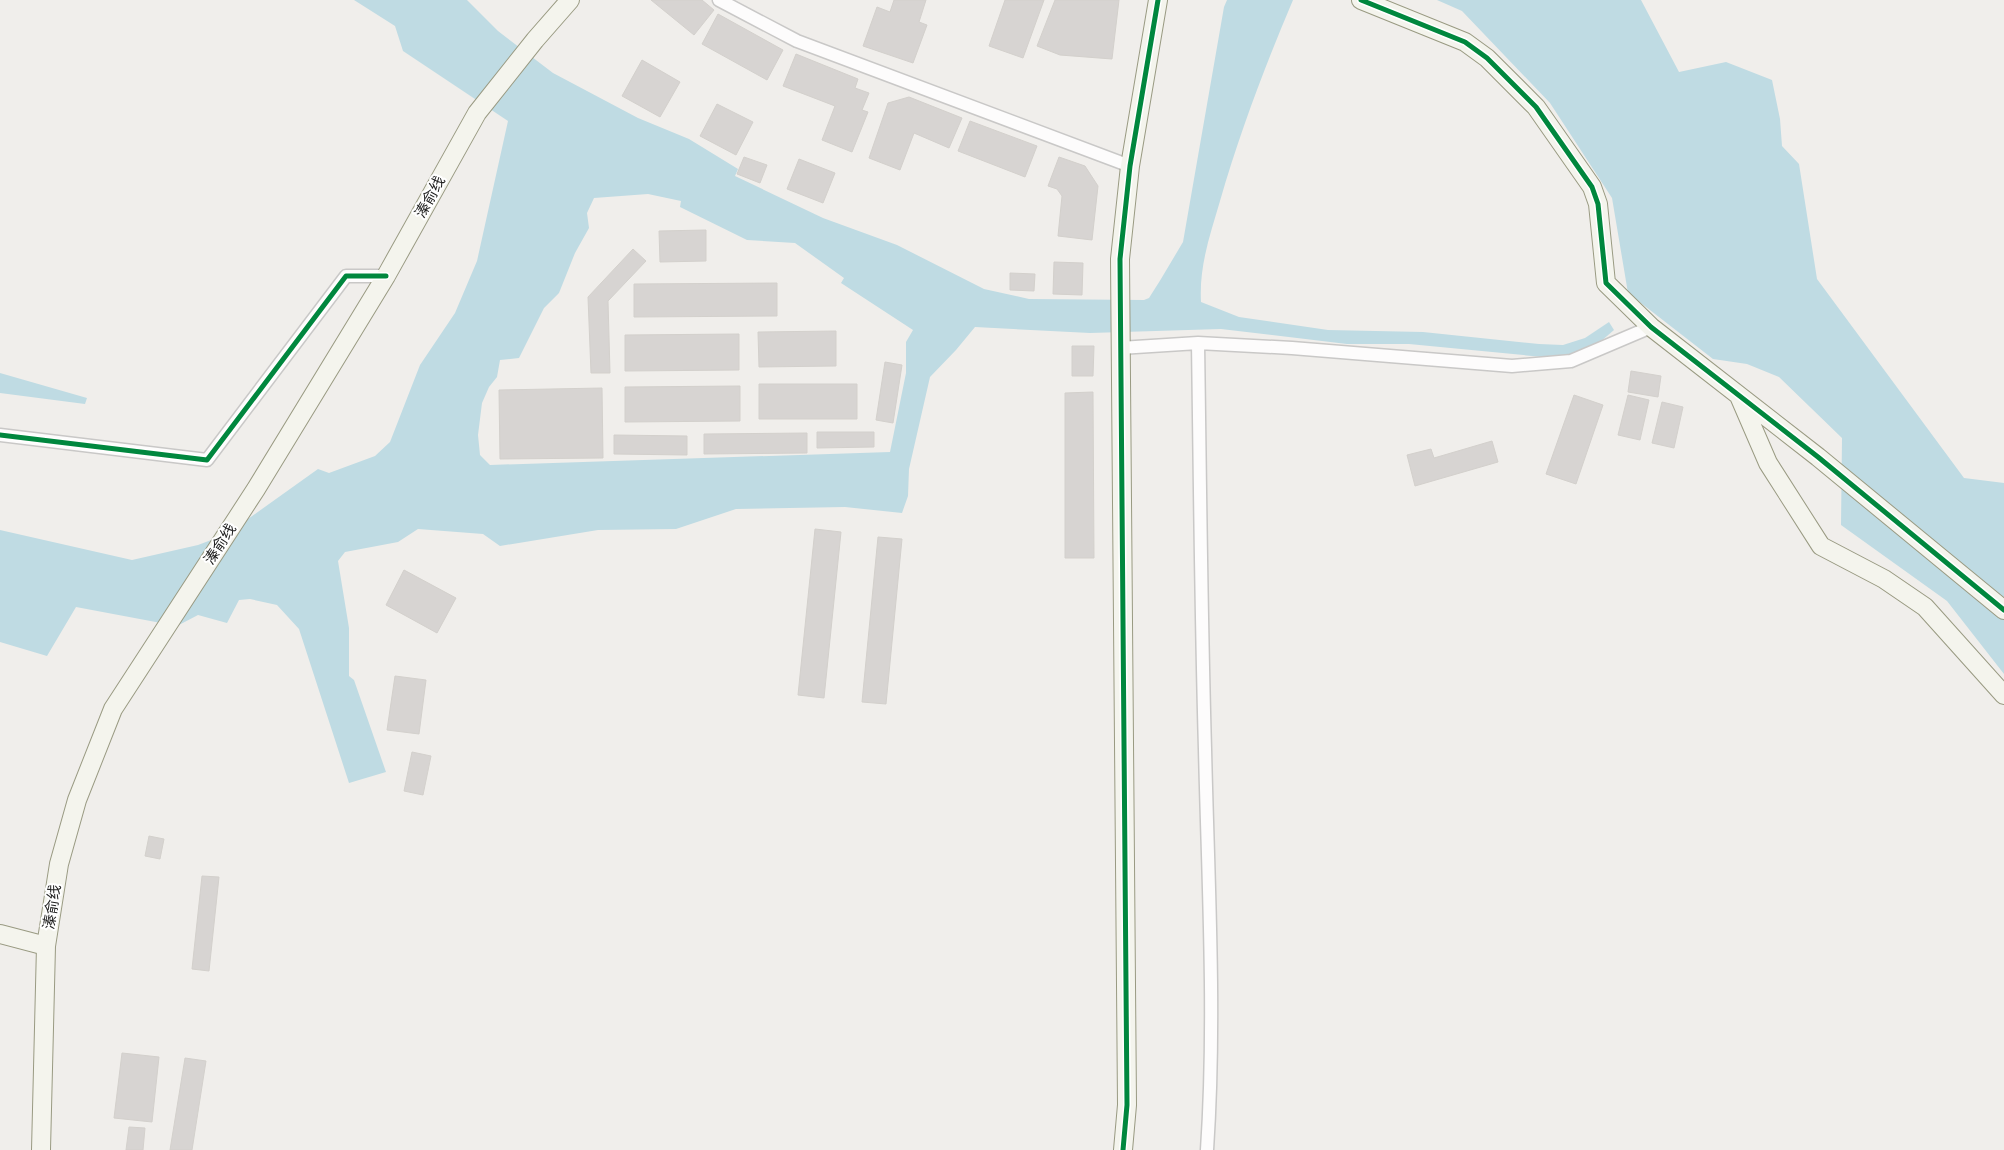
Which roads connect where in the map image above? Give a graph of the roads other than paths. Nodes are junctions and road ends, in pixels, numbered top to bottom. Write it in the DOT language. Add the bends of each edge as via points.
graph roads {
  1 [pos="570,0"];
  2 [pos="720,0"];
  3 [pos="1158,0"];
  4 [pos="1361,0"];
  5 [pos="1130,166"];
  6 [pos="386,276"];
  7 [pos="1651,327"];
  8 [pos="1198,343"];
  9 [pos="1120,348"];
  10 [pos="1738,393"];
  11 [pos="0,435"];
  12 [pos="2004,610"];
  13 [pos="2004,695"];
  14 [pos="0,934"];
  15 [pos="46,946"];
  16 [pos="41,1150"];
  17 [pos="1123,1150"];
  18 [pos="1207,1150"];
  1 -- 6 [label="street, 溱俞线" via="477,113"];
  2 -- 5 [label="street" via="797,40"];
  3 -- 5 [label="street"];
  4 -- 7 [label="street" via="1465,42 1487,58 1536,107 1592,187 1598,204 1606,284"];
  5 -- 9 [label="street" via="1120,259"];
  6 -- 11 [label="street" via="346,276 207,460"];
  6 -- 15 [label="street, 溱俞线" via="256,489 113,709 77,800 59,864"];
  7 -- 8 [label="street" via="1571,361 1512,366"];
  7 -- 10 [label="street"];
  8 -- 9 [label="street"];
  8 -- 18 [label="street" via="1204,747 1212,950 1211,1093"];
  9 -- 17 [label="street" via="1127,1105"];
  10 -- 12 [label="street"];
  10 -- 13 [label="street" via="1768,463 1821,546 1884,579 1924,607"];
  14 -- 15 [label="street"];
  15 -- 16 [label="street, 溱俞线"];
}
